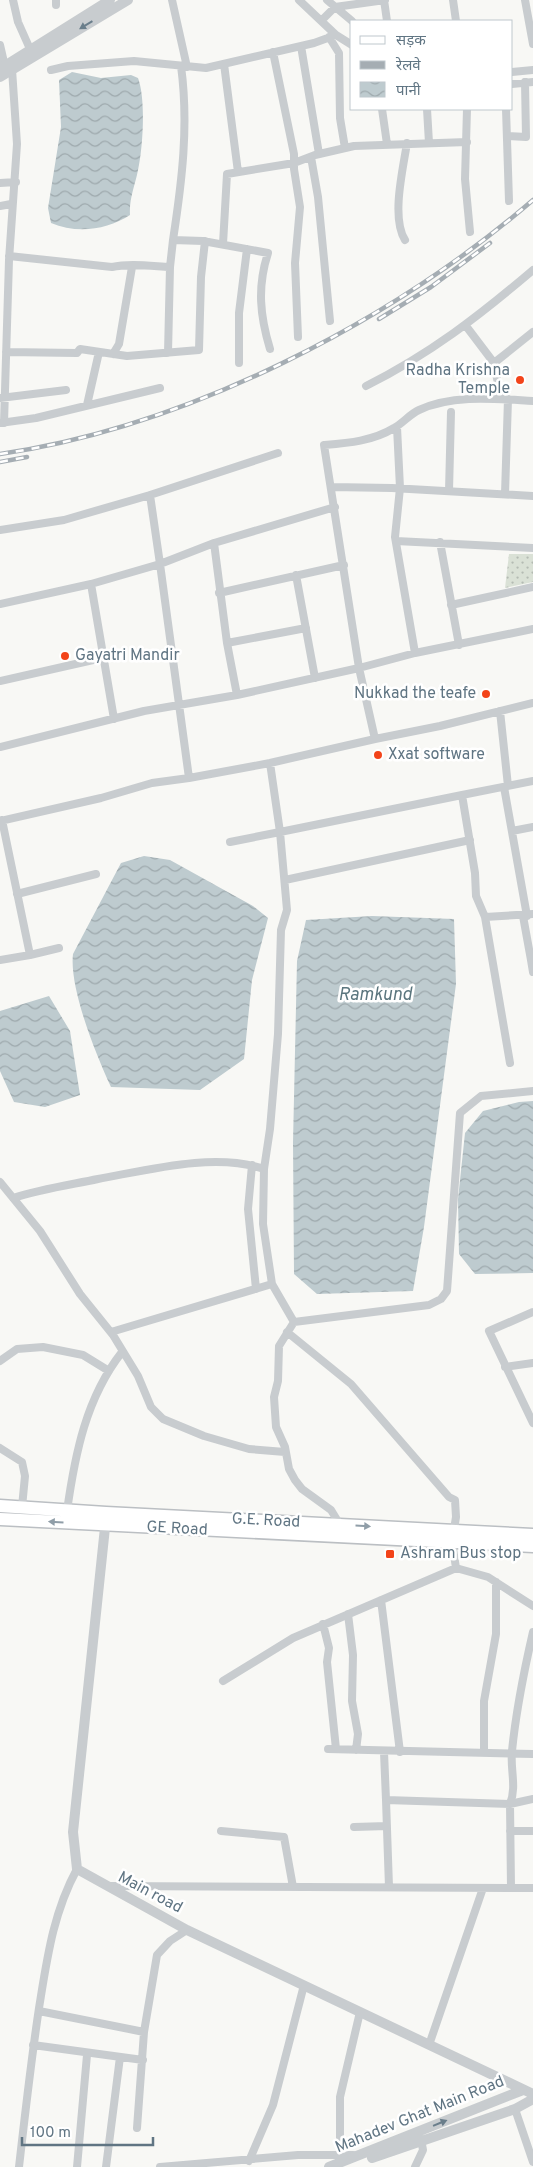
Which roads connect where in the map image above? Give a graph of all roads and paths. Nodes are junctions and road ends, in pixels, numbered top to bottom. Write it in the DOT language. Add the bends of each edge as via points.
graph roads {
  1 [pos="13,0"];
  2 [pos="110,0"];
  3 [pos="128,0"];
  4 [pos="172,0"];
  5 [pos="298,0"];
  6 [pos="327,0"];
  7 [pos="385,0"];
  8 [pos="453,0"];
  9 [pos="525,0"];
  10 [pos="335,7"];
  11 [pos="322,20"];
  12 [pos="351,20"];
  13 [pos="387,20"];
  14 [pos="456,20"];
  15 [pos="333,36"];
  16 [pos="350,44"];
  17 [pos="533,44"];
  18 [pos="0,45"];
  19 [pos="301,46"];
  20 [pos="30,49"];
  21 [pos="273,52"];
  22 [pos="339,53"];
  23 [pos="224,64"];
  24 [pos="184,67"];
  25 [pos="51,70"];
  26 [pos="533,70"];
  27 [pos="5,71"];
  28 [pos="513,72"];
  29 [pos="529,82"];
  30 [pos="513,84"];
  31 [pos="382,110"];
  32 [pos="427,110"];
  33 [pos="467,110"];
  34 [pos="506,110"];
  35 [pos="506,136"];
  36 [pos="466,142"];
  37 [pos="429,143"];
  38 [pos="387,144"];
  39 [pos="407,144"];
  40 [pos="345,148"];
  41 [pos="319,154"];
  42 [pos="311,157"];
  43 [pos="294,163"];
  44 [pos="238,172"];
  45 [pos="16,182"];
  46 [pos="0,183"];
  47 [pos="508,200"];
  48 [pos="12,204"];
  49 [pos="0,206"];
  50 [pos="470,232"];
  51 [pos="173,240"];
  52 [pos="405,240"];
  53 [pos="205,241"];
  54 [pos="223,244"];
  55 [pos="247,249"];
  56 [pos="9,256"];
  57 [pos="132,266"];
  58 [pos="170,267"];
  59 [pos="4,268"];
  60 [pos="533,270"];
  61 [pos="4,296"];
  62 [pos="330,321"];
  63 [pos="466,326"];
  64 [pos="533,332"];
  65 [pos="298,337"];
  66 [pos="3,341"];
  67 [pos="270,349"];
  68 [pos="6,352"];
  69 [pos="99,352"];
  70 [pos="168,353"];
  71 [pos="113,354"];
  72 [pos="239,363"];
  73 [pos="494,363"];
  74 [pos="366,386"];
  75 [pos="160,388"];
  76 [pos="66,390"];
  77 [pos="3,398"];
  78 [pos="504,399"];
  79 [pos="533,401"];
  80 [pos="88,405"];
  81 [pos="451,412"];
  82 [pos="2,423"];
  83 [pos="396,427"];
  84 [pos="278,453"];
  85 [pos="331,487"];
  86 [pos="400,488"];
  87 [pos="449,491"];
  88 [pos="506,494"];
  89 [pos="150,495"];
  90 [pos="533,496"];
  91 [pos="335,507"];
  92 [pos="0,530"];
  93 [pos="396,541"];
  94 [pos="440,542"];
  95 [pos="214,543"];
  96 [pos="533,548"];
  97 [pos="160,564"];
  98 [pos="344,565"];
  99 [pos="296,575"];
  100 [pos="91,584"];
  101 [pos="533,587"];
  102 [pos="219,592"];
  103 [pos="0,604"];
  104 [pos="451,605"];
  105 [pos="306,628"];
  106 [pos="533,629"];
  107 [pos="227,643"];
  108 [pos="459,645"];
  109 [pos="415,653"];
  110 [pos="102,658"];
  111 [pos="359,668"];
  112 [pos="315,678"];
  113 [pos="0,681"];
  114 [pos="237,695"];
  115 [pos="533,704"];
  116 [pos="180,706"];
  117 [pos="500,711"];
  118 [pos="114,719"];
  119 [pos="375,739"];
  120 [pos="0,747"];
  121 [pos="270,763"];
  122 [pos="189,778"];
  123 [pos="533,781"];
  124 [pos="506,787"];
  125 [pos="462,795"];
  126 [pos="1,821"];
  127 [pos="533,827"];
  128 [pos="512,831"];
  129 [pos="280,832"];
  130 [pos="470,840"];
  131 [pos="230,842"];
  132 [pos="96,874"];
  133 [pos="285,880"];
  134 [pos="16,894"];
  135 [pos="528,915"];
  136 [pos="485,917"];
  137 [pos="59,948"];
  138 [pos="30,955"];
  139 [pos="0,960"];
  140 [pos="532,960"];
  141 [pos="533,972"];
  142 [pos="510,1063"];
  143 [pos="533,1091"];
  144 [pos="252,1165"];
  145 [pos="264,1169"];
  146 [pos="0,1182"];
  147 [pos="13,1198"];
  148 [pos="272,1284"];
  149 [pos="256,1289"];
  150 [pos="533,1312"];
  151 [pos="294,1322"];
  152 [pos="111,1332"];
  153 [pos="287,1332"];
  154 [pos="122,1352"];
  155 [pos="0,1360"];
  156 [pos="533,1363"];
  157 [pos="505,1367"];
  158 [pos="109,1371"];
  159 [pos="533,1423"];
  160 [pos="0,1448"];
  161 [pos="285,1452"];
  162 [pos="0,1506"];
  163 [pos="22,1507"];
  164 [pos="67,1510"];
  165 [pos="0,1519"];
  166 [pos="106,1519"];
  167 [pos="343,1531"];
  168 [pos="533,1535"];
  169 [pos="452,1536"];
  170 [pos="533,1546"];
  171 [pos="456,1568"];
  172 [pos="496,1582"];
  173 [pos="381,1600"];
  174 [pos="533,1606"];
  175 [pos="348,1614"];
  176 [pos="323,1624"];
  177 [pos="533,1632"];
  178 [pos="223,1681"];
  179 [pos="356,1750"];
  180 [pos="384,1752"];
  181 [pos="400,1752"];
  182 [pos="484,1752"];
  183 [pos="512,1753"];
  184 [pos="533,1754"];
  185 [pos="533,1799"];
  186 [pos="386,1800"];
  187 [pos="510,1804"];
  188 [pos="387,1826"];
  189 [pos="354,1827"];
  190 [pos="220,1831"];
  191 [pos="510,1831"];
  192 [pos="533,1831"];
  193 [pos="77,1869"];
  194 [pos="107,1886"];
  195 [pos="294,1887"];
  196 [pos="389,1887"];
  197 [pos="482,1888"];
  198 [pos="511,1888"];
  199 [pos="533,1888"];
  200 [pos="187,1930"];
  201 [pos="304,1985"];
  202 [pos="39,2011"];
  203 [pos="360,2012"];
  204 [pos="144,2032"];
  205 [pos="33,2045"];
  206 [pos="429,2045"];
  207 [pos="87,2054"];
  208 [pos="120,2057"];
  209 [pos="143,2060"];
  210 [pos="530,2093"];
  211 [pos="515,2109"];
  212 [pos="137,2128"];
  213 [pos="421,2140"];
  214 [pos="340,2156"];
  215 [pos="360,2156"];
  216 [pos="249,2161"];
  217 [pos="533,2162"];
  218 [pos="19,2167"];
  219 [pos="78,2167"];
  220 [pos="106,2167"];
  221 [pos="160,2167"];
  222 [pos="329,2167"];
  223 [pos="348,2167"];
  224 [pos="415,2167"];
  1 -- 20 [label="street" via="21,31"];
  2 -- 20 [label="street"];
  3 -- 27 [label="street, one-way"];
  4 -- 24 [label="street"];
  5 -- 11 [label="street"];
  6 -- 10 [label="street"];
  7 -- 10 [label="street"];
  7 -- 13 [label="street"];
  8 -- 14 [label="street"];
  9 -- 17 [label="street"];
  10 -- 11 [label="street"];
  10 -- 12 [label="street"];
  11 -- 15 [label="street"];
  15 -- 16 [label="street"];
  15 -- 19 [label="street"];
  15 -- 22 [label="street"];
  16 -- 22 [label="street"];
  18 -- 27 [label="street"];
  19 -- 21 [label="street"];
  19 -- 41 [label="street"];
  20 -- 27 [label="street"];
  21 -- 23 [label="street"];
  21 -- 43 [label="street"];
  22 -- 40 [label="street" via="340,118"];
  23 -- 24 [label="street" via="206,68"];
  23 -- 44 [label="street"];
  24 -- 25 [label="street" via="134,61"];
  24 -- 51 [label="street" via="186,124 182,187"];
  26 -- 28 [label="street"];
  27 -- 45 [label="street" via="16,116"];
  29 -- 30 [label="street"];
  29 -- 35 [label="street" via="526,137"];
  31 -- 38 [label="street"];
  32 -- 37 [label="street"];
  33 -- 36 [label="street"];
  34 -- 35 [label="street"];
  35 -- 47 [label="street"];
  36 -- 37 [label="street"];
  36 -- 50 [label="street" via="465,179"];
  37 -- 39 [label="street"];
  38 -- 39 [label="street"];
  38 -- 40 [label="street"];
  39 -- 52 [label="street" via="399,223"];
  40 -- 41 [label="street"];
  41 -- 42 [label="street"];
  42 -- 43 [label="street"];
  42 -- 62 [label="street"];
  43 -- 44 [label="street"];
  43 -- 65 [label="street" via="300,207 295,263"];
  44 -- 54 [label="street" via="227,174"];
  45 -- 46 [label="street"];
  45 -- 48 [label="street"];
  48 -- 49 [label="street"];
  48 -- 56 [label="street"];
  51 -- 53 [label="street"];
  51 -- 58 [label="street"];
  53 -- 54 [label="street"];
  53 -- 70 [label="street" via="199,350"];
  54 -- 55 [label="street"];
  55 -- 67 [label="street" via="268,254 262,272 261,320"];
  55 -- 72 [label="street" via="240,304"];
  56 -- 57 [label="street" via="112,267"];
  56 -- 59 [label="street"];
  57 -- 58 [label="street"];
  57 -- 71 [label="street" via="119,344"];
  58 -- 70 [label="street"];
  59 -- 61 [label="street"];
  60 -- 63 [label="street"];
  61 -- 66 [label="street"];
  63 -- 73 [label="street"];
  63 -- 74 [label="street" via="408,365"];
  64 -- 73 [label="street"];
  66 -- 68 [label="street"];
  68 -- 69 [label="street" via="77,354 80,349"];
  68 -- 77 [label="street"];
  69 -- 71 [label="street"];
  69 -- 80 [label="street"];
  70 -- 71 [label="street"];
  73 -- 78 [label="street"];
  75 -- 80 [label="street"];
  76 -- 77 [label="street"];
  77 -- 82 [label="street"];
  78 -- 79 [label="street"];
  78 -- 83 [label="street" via="442,403 418,410"];
  78 -- 88 [label="street"];
  80 -- 82 [label="street"];
  81 -- 87 [label="street"];
  83 -- 85 [label="street" via="359,441 324,446"];
  83 -- 86 [label="street"];
  84 -- 89 [label="street"];
  85 -- 86 [label="street"];
  85 -- 91 [label="street"];
  86 -- 87 [label="street"];
  86 -- 93 [label="street"];
  87 -- 88 [label="street"];
  88 -- 90 [label="street"];
  89 -- 92 [label="street" via="64,520"];
  89 -- 97 [label="street"];
  91 -- 95 [label="street"];
  91 -- 98 [label="street"];
  93 -- 94 [label="street"];
  93 -- 109 [label="street"];
  94 -- 96 [label="street"];
  94 -- 104 [label="street"];
  95 -- 97 [label="street"];
  95 -- 102 [label="street"];
  97 -- 100 [label="street"];
  97 -- 116 [label="street"];
  98 -- 99 [label="street"];
  98 -- 111 [label="street"];
  99 -- 102 [label="street"];
  99 -- 105 [label="street"];
  100 -- 103 [label="street"];
  100 -- 110 [label="street"];
  101 -- 104 [label="street"];
  102 -- 107 [label="street"];
  104 -- 108 [label="street"];
  105 -- 107 [label="street"];
  105 -- 112 [label="street"];
  106 -- 108 [label="street"];
  107 -- 114 [label="street"];
  108 -- 109 [label="street"];
  109 -- 111 [label="street"];
  110 -- 113 [label="street"];
  110 -- 118 [label="street"];
  111 -- 112 [label="street"];
  111 -- 119 [label="street"];
  112 -- 114 [label="street"];
  114 -- 116 [label="street"];
  115 -- 117 [label="street"];
  116 -- 118 [label="street"];
  116 -- 122 [label="street"];
  117 -- 119 [label="street"];
  117 -- 124 [label="street"];
  118 -- 120 [label="street"];
  119 -- 121 [label="street"];
  121 -- 122 [label="street"];
  121 -- 129 [label="street"];
  122 -- 126 [label="street" via="152,783"];
  123 -- 124 [label="street"];
  124 -- 125 [label="street"];
  124 -- 128 [label="street"];
  125 -- 129 [label="street"];
  125 -- 130 [label="street"];
  126 -- 134 [label="street"];
  127 -- 128 [label="street"];
  128 -- 135 [label="street"];
  129 -- 131 [label="street"];
  129 -- 133 [label="street"];
  130 -- 133 [label="street"];
  130 -- 136 [label="street" via="476,896"];
  132 -- 134 [label="street"];
  133 -- 145 [label="street" via="287,910 281,930 278,1034"];
  134 -- 138 [label="street"];
  135 -- 136 [label="street"];
  135 -- 140 [label="street"];
  136 -- 142 [label="street"];
  137 -- 138 [label="street"];
  138 -- 139 [label="street"];
  140 -- 141 [label="street"];
  143 -- 151 [label="street" via="481,1096 460,1113 447,1291 442,1299 429,1305"];
  144 -- 145 [label="street"];
  144 -- 147 [label="street" via="189,1163 165,1166 43,1188"];
  144 -- 149 [label="street" via="248,1209"];
  145 -- 148 [label="street" via="263,1224"];
  146 -- 147 [label="street"];
  147 -- 152 [label="street" via="40,1231 80,1294"];
  148 -- 149 [label="street"];
  148 -- 151 [label="street"];
  149 -- 152 [label="street"];
  150 -- 157 [label="street" via="489,1331"];
  151 -- 153 [label="street"];
  152 -- 154 [label="street"];
  153 -- 161 [label="street" via="279,1346 274,1397 276,1427"];
  153 -- 169 [label="street" via="351,1384 417,1462 455,1500"];
  154 -- 158 [label="street"];
  154 -- 161 [label="street" via="138,1376 150,1407 163,1419 204,1436 249,1449"];
  155 -- 158 [label="street" via="17,1349 43,1347 83,1356"];
  156 -- 157 [label="street"];
  157 -- 159 [label="street"];
  158 -- 164 [label="street" via="87,1414"];
  160 -- 163 [label="street" via="22,1462 25,1476"];
  161 -- 167 [label="street" via="295,1480 331,1510"];
  162 -- 163 [label="main road"];
  163 -- 164 [label="main road"];
  164 -- 166 [label="main road"];
  166 -- 165 [label="main road, GE Road, one-way"];
  166 -- 167 [label="main road, GE Road"];
  166 -- 193 [label="street" via="73,1832"];
  167 -- 169 [label="main road, GE Road"];
  168 -- 169 [label="main road"];
  169 -- 170 [label="main road, GE Road"];
  169 -- 171 [label="street"];
  171 -- 172 [label="street"];
  171 -- 173 [label="street"];
  172 -- 174 [label="street"];
  172 -- 182 [label="street" via="496,1634 484,1701"];
  173 -- 175 [label="street"];
  173 -- 181 [label="street"];
  175 -- 176 [label="street"];
  175 -- 179 [label="street" via="353,1655 352,1701 358,1734"];
  176 -- 178 [label="street" via="266,1653"];
  176 -- 179 [label="street" via="329,1648 332,1749"];
  177 -- 183 [label="street"];
  179 -- 180 [label="street"];
  180 -- 181 [label="street"];
  180 -- 186 [label="street"];
  181 -- 182 [label="street"];
  182 -- 183 [label="street"];
  183 -- 184 [label="street"];
  183 -- 187 [label="street" via="514,1793"];
  185 -- 187 [label="street"];
  186 -- 187 [label="street"];
  186 -- 188 [label="street"];
  187 -- 191 [label="street"];
  188 -- 189 [label="street"];
  188 -- 196 [label="street"];
  190 -- 195 [label="street" via="284,1836"];
  191 -- 192 [label="street"];
  191 -- 198 [label="street"];
  193 -- 194 [label="street, Main road"];
  193 -- 202 [label="street" via="53,1924"];
  194 -- 195 [label="street"];
  194 -- 200 [label="street, Main road"];
  195 -- 196 [label="street"];
  196 -- 197 [label="street"];
  197 -- 198 [label="street"];
  197 -- 206 [label="street"];
  198 -- 199 [label="street"];
  200 -- 201 [label="street, Main road"];
  200 -- 204 [label="street" via="170,1941 157,1956"];
  201 -- 203 [label="street, Main road"];
  201 -- 216 [label="street" via="275,2098"];
  202 -- 204 [label="street"];
  202 -- 205 [label="street"];
  203 -- 206 [label="street, Main road"];
  203 -- 214 [label="street" via="340,2097"];
  204 -- 209 [label="street"];
  205 -- 207 [label="street"];
  205 -- 218 [label="street"];
  206 -- 210 [label="street, Main road"];
  207 -- 208 [label="street"];
  207 -- 219 [label="street"];
  208 -- 209 [label="street"];
  208 -- 220 [label="street"];
  209 -- 212 [label="street"];
  210 -- 211 [label="street"];
  215 -- 210 [label="street, Mahadev Ghat Main Road, one-way"];
  211 -- 213 [label="street"];
  211 -- 217 [label="street"];
  213 -- 223 [label="street"];
  213 -- 224 [label="street" via="423,2150"];
  214 -- 215 [label="street"];
  214 -- 216 [label="street" via="298,2155"];
  215 -- 222 [label="street, Mahadev Ghat Main Road"];
  216 -- 221 [label="street"];
}
